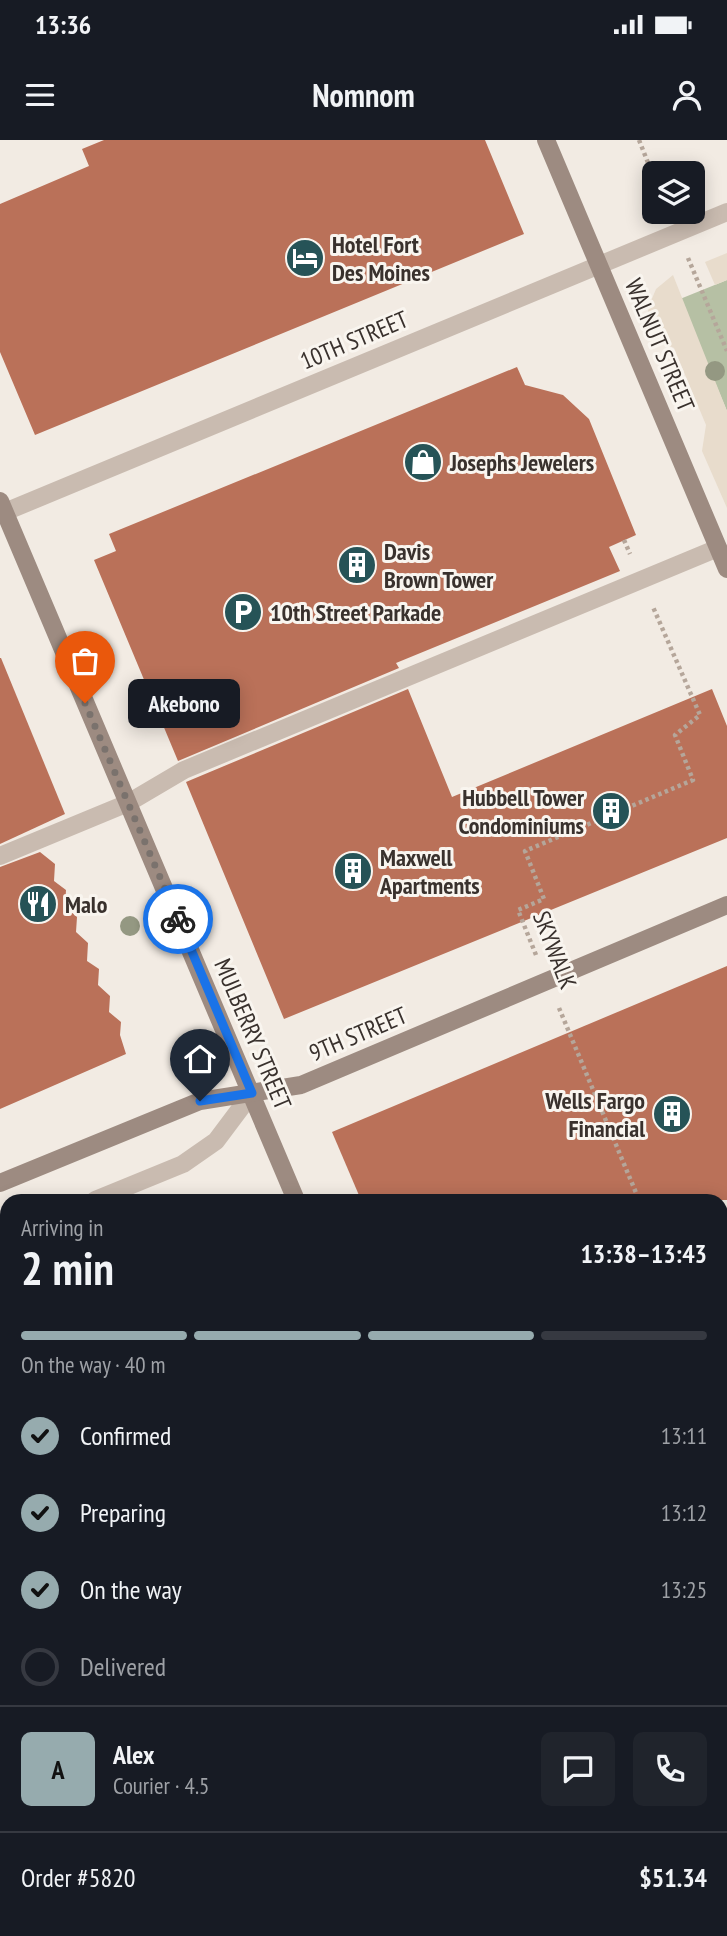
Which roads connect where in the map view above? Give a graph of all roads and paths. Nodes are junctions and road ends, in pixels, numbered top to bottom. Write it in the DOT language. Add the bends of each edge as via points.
graph roads {
  1 [pos="546,140"];
  2 [pos="639,140"];
  3 [pos="647,161"];
  4 [pos="727,212"];
  5 [pos="683,246"];
  6 [pos="600,265"];
  7 [pos="727,351"];
  8 [pos="2,509"];
  9 [pos="718,548"];
  10 [pos="727,569"];
  11 [pos="650,600"];
  12 [pos="128,803"];
  13 [pos="0,856"];
  14 [pos="727,905"];
  15 [pos="538,958"];
  16 [pos="558,1007"];
  17 [pos="252,1093"];
  18 [pos="0,1183"];
  19 [pos="109,1194"];
  20 [pos="294,1194"];
  21 [pos="636,1194"];
  1 -- 6 [label="street, WALNUT STREET"];
  2 -- 3 [label="path"];
  4 -- 6 [label="street, 10TH STREET"];
  5 -- 7 [label="path"];
  6 -- 8 [label="street, 10TH STREET"];
  6 -- 9 [label="street, WALNUT STREET"];
  8 -- 12 [label="street, MULBERRY STREET"];
  9 -- 10 [label="street, WALNUT STREET"];
  9 -- 12 [label="street" via="184,770"];
  11 -- 15 [label="path, SKYWALK" via="700,715 675,735 693,780 525,851 544,899 517,910"];
  12 -- 13 [label="street"];
  12 -- 17 [label="street, MULBERRY STREET"];
  14 -- 17 [label="street, 9TH STREET" via="301,1085"];
  16 -- 21 [label="path, SKYWALK"];
  17 -- 18 [label="street, 9TH STREET" via="200,1101"];
  17 -- 19 [label="street" via="205,1149 183,1164"];
  17 -- 20 [label="street, MULBERRY STREET"];
}
